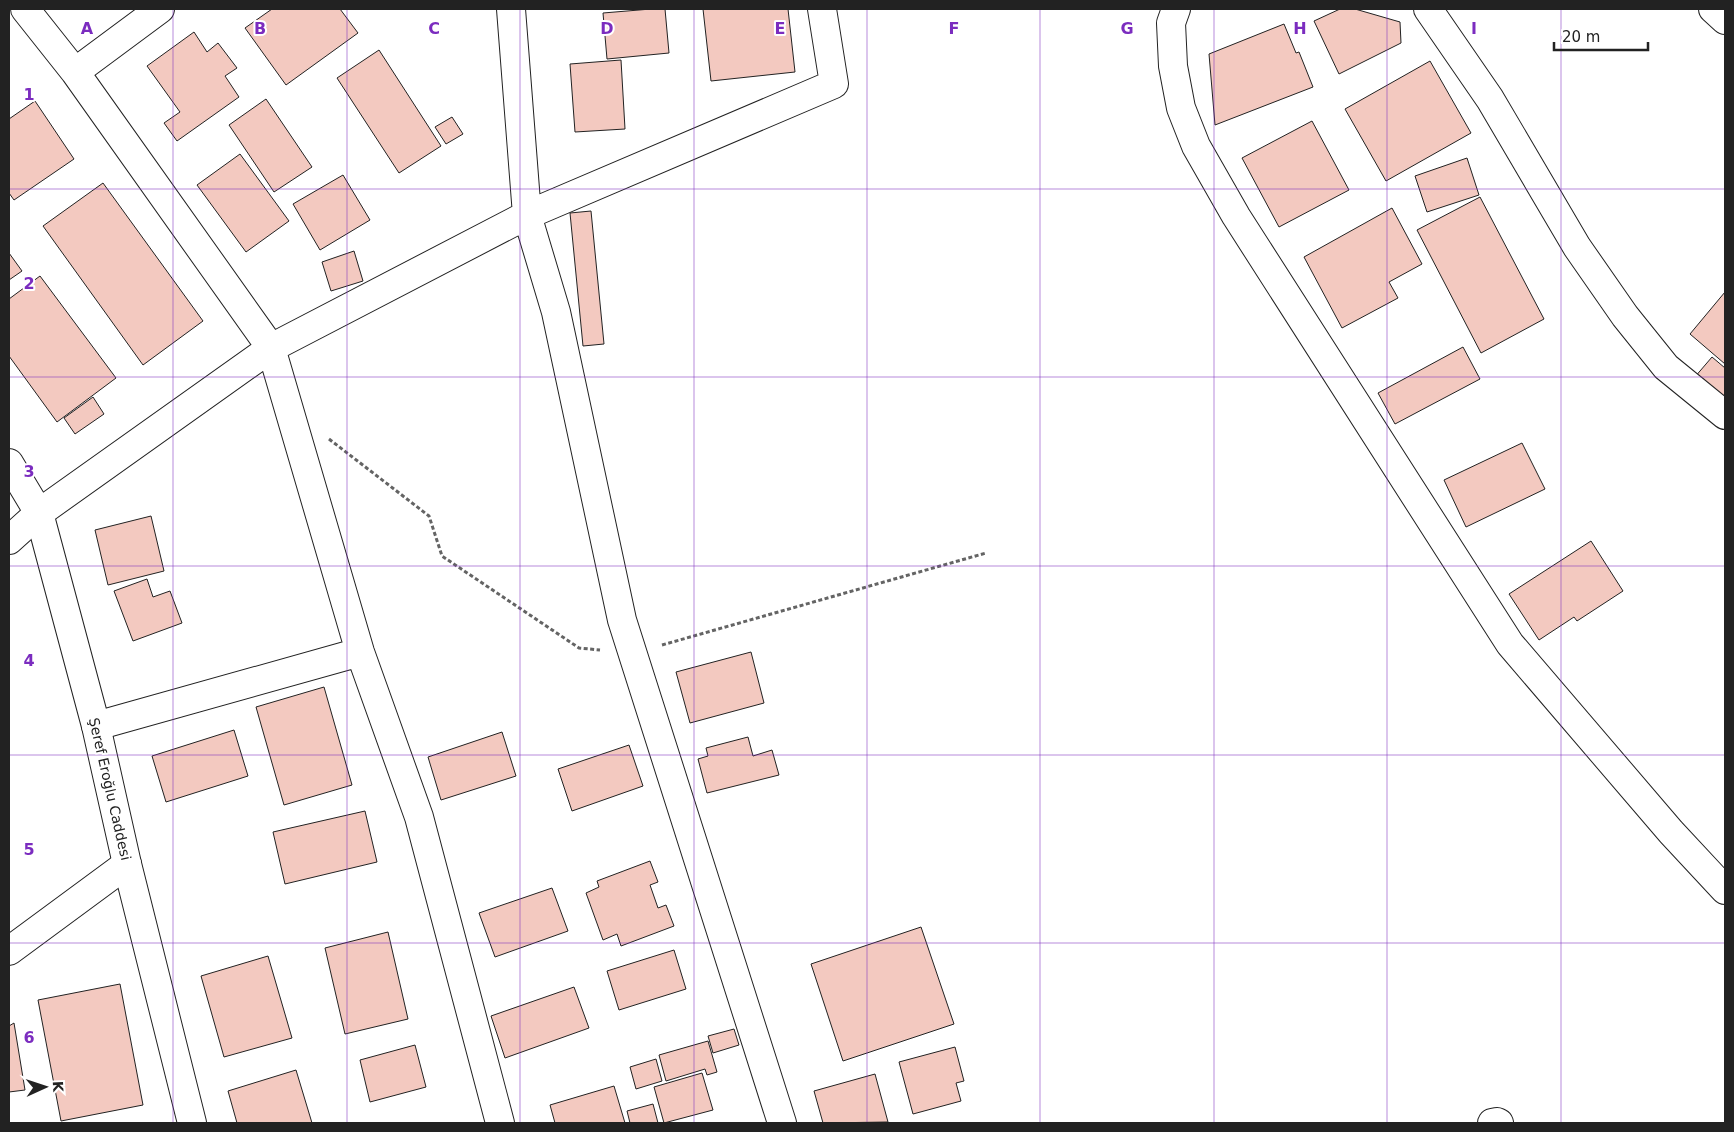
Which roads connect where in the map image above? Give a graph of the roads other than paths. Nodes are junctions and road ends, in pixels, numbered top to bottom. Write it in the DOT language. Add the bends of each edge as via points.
graph roads {
  1 [pos="26,9"];
  2 [pos="160,9"];
  3 [pos="511,9"];
  4 [pos="822,9"];
  5 [pos="1176,9"];
  6 [pos="1428,9"];
  7 [pos="1713,9"];
  8 [pos="1725,20"];
  9 [pos="76,72"];
  10 [pos="527,215"];
  11 [pos="271,348"];
  12 [pos="1725,415"];
  13 [pos="9,462"];
  14 [pos="39,513"];
  15 [pos="9,540"];
  16 [pos="360,652"];
  17 [pos="96,726"];
  18 [pos="127,864"];
  19 [pos="1725,890"];
  20 [pos="9,951"];
  21 [pos="192,1123"];
  22 [pos="500,1123"];
  23 [pos="782,1123"];
  24 [pos="1492,1123"];
  25 [pos="1499,1123"];
  1 -- 9 [label="street"];
  2 -- 9 [label="street"];
  3 -- 10 [label="street"];
  4 -- 10 [label="street" via="834,84"];
  5 -- 19 [label="street" via="1171,23 1173,66 1181,108 1196,146 1236,216 1510,644"];
  6 -- 12 [label="street" via="1490,99 1576,247 1625,316 1666,367"];
  7 -- 8 [label="street"];
  9 -- 11 [label="street"];
  10 -- 11 [label="street"];
  10 -- 23 [label="street" via="556,312 622,620"];
  11 -- 14 [label="street"];
  11 -- 16 [label="street"];
  13 -- 14 [label="street, Şeref Eroğlu Caddesi"];
  14 -- 15 [label="street"];
  14 -- 17 [label="street, Şeref Eroğlu Caddesi"];
  16 -- 17 [label="street"];
  16 -- 22 [label="street" via="419,817"];
  17 -- 18 [label="street, Şeref Eroğlu Caddesi"];
  18 -- 20 [label="street"];
  18 -- 21 [label="street, Şeref Eroğlu Caddesi"];
  24 -- 25 [label="street"];
}
